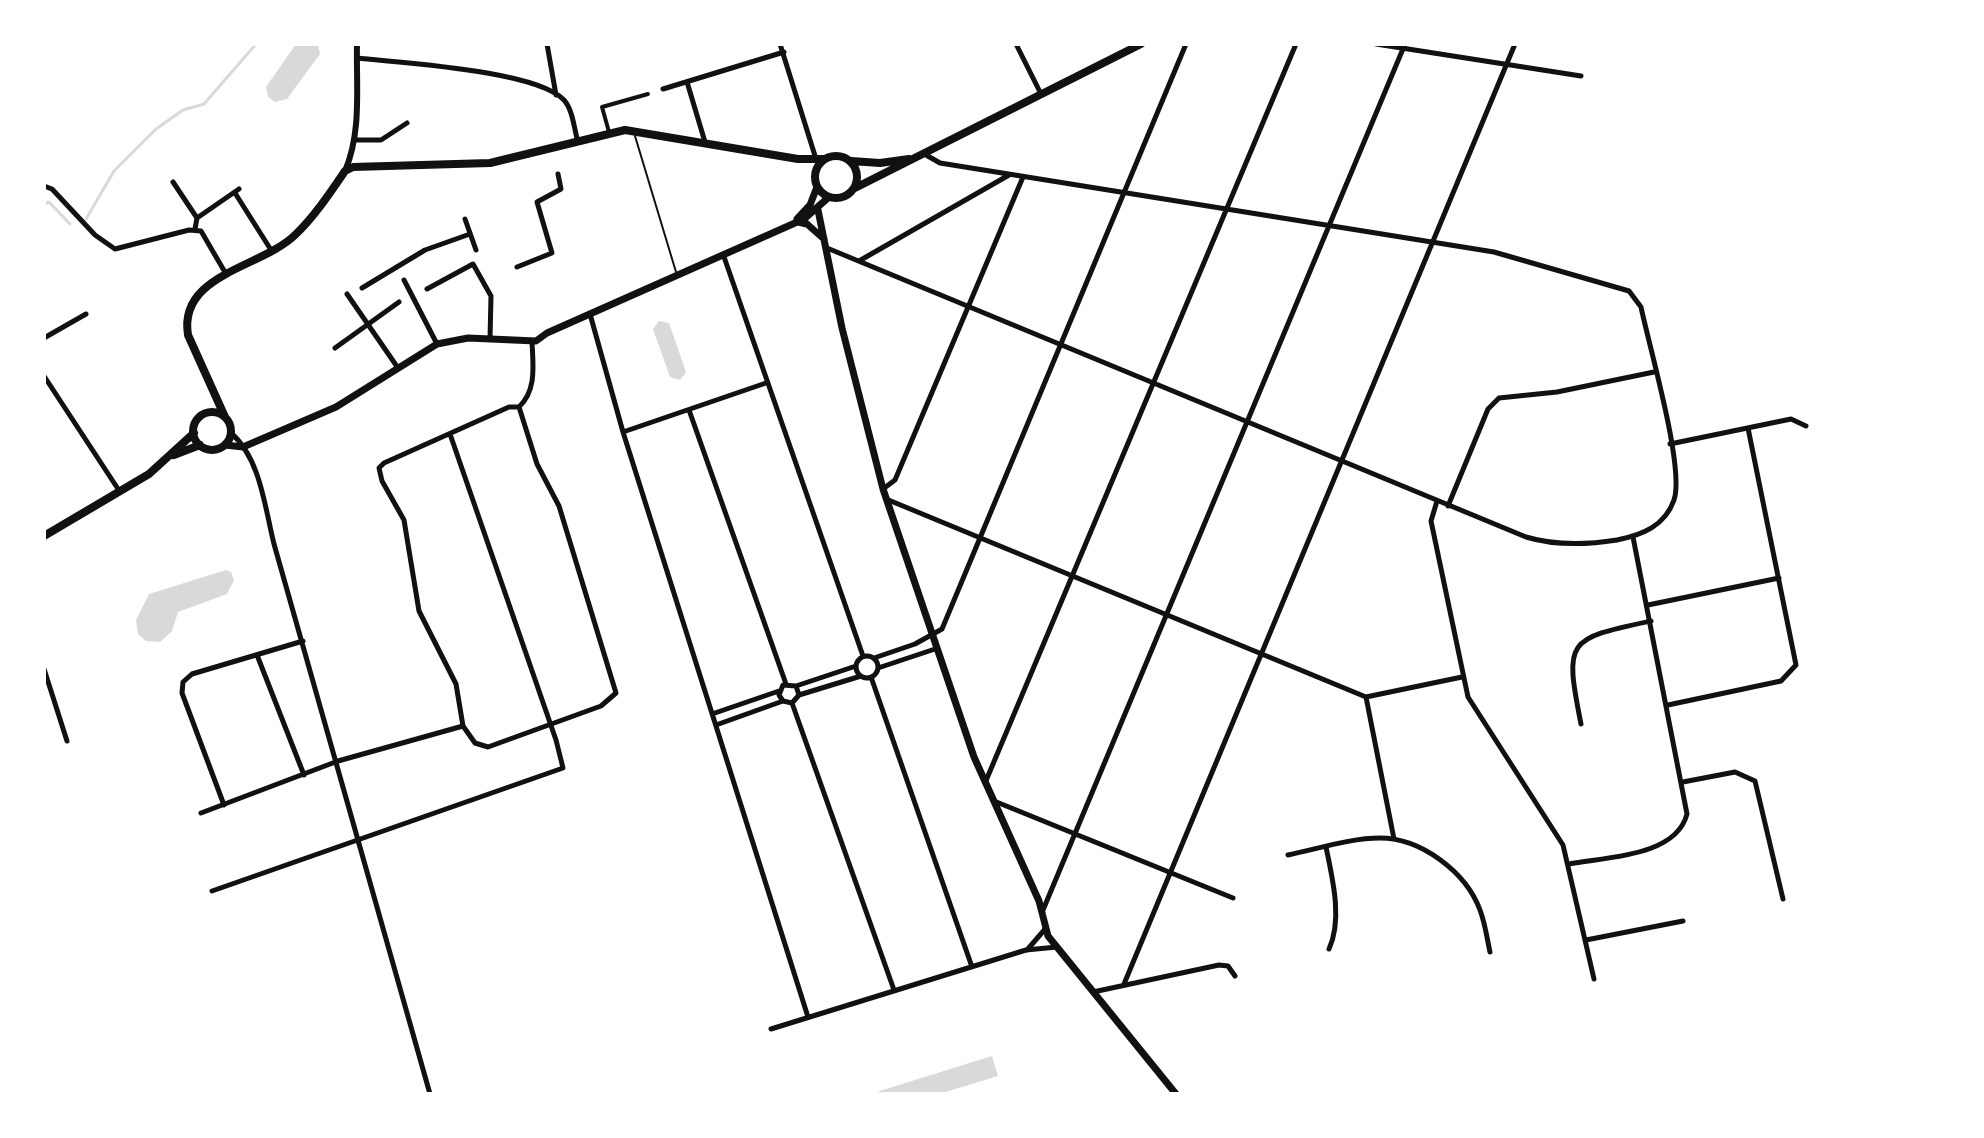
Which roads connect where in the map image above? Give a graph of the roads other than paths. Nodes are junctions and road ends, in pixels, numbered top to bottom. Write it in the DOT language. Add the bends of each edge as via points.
graph roads {
  1 [pos="357,44"];
  2 [pos="547,44"];
  3 [pos="780,44"];
  4 [pos="1016,44"];
  5 [pos="1141,44"];
  6 [pos="1186,44"];
  7 [pos="1296,44"];
  8 [pos="1376,44"];
  9 [pos="1515,44"];
  10 [pos="1404,46"];
  11 [pos="1130,47"];
  12 [pos="784,52"];
  13 [pos="357,58"];
  14 [pos="1507,64"];
  15 [pos="1581,76"];
  16 [pos="687,82"];
  17 [pos="663,89"];
  18 [pos="656,92"];
  19 [pos="648,94"];
  20 [pos="556,95"];
  21 [pos="1042,95"];
  22 [pos="407,123"];
  23 [pos="633,131"];
  24 [pos="609,132"];
  25 [pos="354,140"];
  26 [pos="578,142"];
  27 [pos="705,144"];
  28 [pos="926,155"];
  29 [pos="352,156"];
  30 [pos="820,160"];
  31 [pos="851,161"];
  32 [pos="360,165"];
  33 [pos="345,171"];
  34 [pos="558,174"];
  35 [pos="1009,175"];
  36 [pos="1023,177"];
  37 [pos="173,182"];
  38 [pos="44,186"];
  39 [pos="817,187"];
  40 [pos="855,188"];
  41 [pos="1125,193"];
  42 [pos="829,197"];
  43 [pos="1227,209"];
  44 [pos="818,210"];
  45 [pos="197,218"];
  46 [pos="465,219"];
  47 [pos="796,221"];
  48 [pos="1329,226"];
  49 [pos="195,229"];
  50 [pos="470,234"];
  51 [pos="1432,242"];
  52 [pos="826,244"];
  53 [pos="271,250"];
  54 [pos="476,250"];
  55 [pos="723,254"];
  56 [pos="859,261"];
  57 [pos="396,266"];
  58 [pos="517,267"];
  59 [pos="400,273"];
  60 [pos="226,275"];
  61 [pos="677,275"];
  62 [pos="404,280"];
  63 [pos="362,288"];
  64 [pos="427,289"];
  65 [pos="347,294"];
  66 [pos="399,302"];
  67 [pos="967,306"];
  68 [pos="86,314"];
  69 [pos="590,314"];
  70 [pos="367,323"];
  71 [pos="44,338"];
  72 [pos="490,339"];
  73 [pos="532,342"];
  74 [pos="437,344"];
  75 [pos="1059,345"];
  76 [pos="335,348"];
  77 [pos="398,368"];
  78 [pos="1654,372"];
  79 [pos="44,376"];
  80 [pos="207,382"];
  81 [pos="767,383"];
  82 [pos="1154,384"];
  83 [pos="519,407"];
  84 [pos="689,410"];
  85 [pos="207,413"];
  86 [pos="225,417"];
  87 [pos="1248,422"];
  88 [pos="1806,426"];
  89 [pos="1748,428"];
  90 [pos="623,432"];
  91 [pos="194,433"];
  92 [pos="231,433"];
  93 [pos="450,434"];
  94 [pos="1670,444"];
  95 [pos="200,445"];
  96 [pos="225,445"];
  97 [pos="243,447"];
  98 [pos="170,457"];
  99 [pos="1341,461"];
  100 [pos="883,489"];
  101 [pos="120,493"];
  102 [pos="886,499"];
  103 [pos="1437,501"];
  104 [pos="1448,506"];
  105 [pos="44,536"];
  106 [pos="982,536"];
  107 [pos="1633,537"];
  108 [pos="1075,575"];
  109 [pos="1779,578"];
  110 [pos="1648,605"];
  111 [pos="1168,614"];
  112 [pos="1651,621"];
  113 [pos="932,635"];
  114 [pos="303,641"];
  115 [pos="935,649"];
  116 [pos="1261,653"];
  117 [pos="257,655"];
  118 [pos="863,656"];
  119 [pos="874,658"];
  120 [pos="856,666"];
  121 [pos="878,668"];
  122 [pos="44,669"];
  123 [pos="861,676"];
  124 [pos="871,677"];
  125 [pos="1462,677"];
  126 [pos="786,684"];
  127 [pos="796,686"];
  128 [pos="779,691"];
  129 [pos="799,695"];
  130 [pos="1366,697"];
  131 [pos="783,701"];
  132 [pos="792,703"];
  133 [pos="1668,705"];
  134 [pos="712,714"];
  135 [pos="1581,724"];
  136 [pos="716,725"];
  137 [pos="463,726"];
  138 [pos="552,726"];
  139 [pos="67,741"];
  140 [pos="338,761"];
  141 [pos="304,775"];
  142 [pos="1683,782"];
  143 [pos="985,783"];
  144 [pos="993,800"];
  145 [pos="224,805"];
  146 [pos="201,813"];
  147 [pos="1076,833"];
  148 [pos="1394,839"];
  149 [pos="361,840"];
  150 [pos="1326,847"];
  151 [pos="1288,855"];
  152 [pos="1569,864"];
  153 [pos="1171,872"];
  154 [pos="212,891"];
  155 [pos="1233,898"];
  156 [pos="1783,899"];
  157 [pos="1043,911"];
  158 [pos="1683,921"];
  159 [pos="1046,928"];
  160 [pos="1586,940"];
  161 [pos="1057,947"];
  162 [pos="1329,949"];
  163 [pos="1026,950"];
  164 [pos="1490,952"];
  165 [pos="972,967"];
  166 [pos="1235,976"];
  167 [pos="1594,979"];
  168 [pos="1124,984"];
  169 [pos="894,990"];
  170 [pos="1093,992"];
  171 [pos="808,1017"];
  172 [pos="771,1029"];
  173 [pos="430,1094"];
  174 [pos="1176,1094"];
  1 -- 13 [label="street"];
  2 -- 20 [label="street"];
  3 -- 12 [label="street"];
  4 -- 21 [label="street"];
  5 -- 11 [label="main road"];
  6 -- 41 [label="street"];
  7 -- 43 [label="street"];
  8 -- 10 [label="street"];
  9 -- 14 [label="street"];
  10 -- 14 [label="street"];
  10 -- 48 [label="street"];
  11 -- 21 [label="main road"];
  12 -- 16 [label="street"];
  12 -- 30 [label="street"];
  13 -- 20 [label="street" via="489,74"];
  13 -- 25 [label="street"];
  14 -- 15 [label="street"];
  14 -- 51 [label="street"];
  16 -- 17 [label="street"];
  16 -- 27 [label="street"];
  17 -- 18 [label="street"];
  19 -- 24 [label="street" via="602,107"];
  20 -- 26 [label="street" via="567,106"];
  21 -- 28 [label="main road"];
  22 -- 25 [label="street" via="381,140"];
  23 -- 24 [label="main road"];
  23 -- 27 [label="main road"];
  23 -- 61 [label="lane"];
  24 -- 26 [label="main road"];
  25 -- 29 [label="street"];
  26 -- 32 [label="main road" via="552,154 478,165"];
  27 -- 30 [label="main road"];
  28 -- 31 [label="main road" via="887,163"];
  28 -- 35 [label="street" via="940,163"];
  28 -- 40 [label="main road"];
  29 -- 32 [label="street"];
  29 -- 33 [label="street"];
  30 -- 31 [label="main road" via="839,156"];
  30 -- 39 [label="main road"];
  31 -- 40 [label="main road" via="858,174"];
  32 -- 33 [label="main road"];
  33 -- 53 [label="main road" via="295,236"];
  34 -- 58 [label="street" via="560,190 537,202 552,252"];
  35 -- 36 [label="street"];
  35 -- 56 [label="street"];
  36 -- 41 [label="street"];
  36 -- 67 [label="street"];
  37 -- 45 [label="street"];
  38 -- 49 [label="street" via="104,242 119,249"];
  39 -- 42 [label="main road"];
  39 -- 47 [label="main road"];
  40 -- 42 [label="main road" via="844,197"];
  41 -- 43 [label="street"];
  41 -- 75 [label="street"];
  42 -- 44 [label="main road"];
  43 -- 48 [label="street"];
  43 -- 82 [label="street"];
  44 -- 47 [label="main road"];
  44 -- 52 [label="main road"];
  45 -- 49 [label="street"];
  45 -- 53 [label="street" via="237,191"];
  46 -- 50 [label="street"];
  47 -- 52 [label="main road" via="807,224"];
  47 -- 55 [label="main road"];
  48 -- 51 [label="street"];
  48 -- 87 [label="street"];
  49 -- 60 [label="street" via="207,238"];
  50 -- 54 [label="street"];
  50 -- 57 [label="street"];
  51 -- 78 [label="street" via="1494,252 1633,294 1640,304"];
  51 -- 99 [label="street"];
  52 -- 56 [label="street"];
  52 -- 100 [label="main road"];
  53 -- 60 [label="main road"];
  55 -- 61 [label="main road"];
  55 -- 81 [label="street"];
  56 -- 67 [label="street"];
  57 -- 59 [label="street"];
  57 -- 63 [label="street"];
  60 -- 80 [label="main road" via="195,297 187,320"];
  61 -- 69 [label="main road"];
  62 -- 74 [label="street"];
  64 -- 72 [label="street" via="473,264 491,296"];
  65 -- 70 [label="street"];
  66 -- 70 [label="street"];
  67 -- 75 [label="street"];
  67 -- 100 [label="street" via="895,480"];
  68 -- 71 [label="street"];
  69 -- 73 [label="main road"];
  69 -- 90 [label="street"];
  70 -- 76 [label="street"];
  70 -- 77 [label="street"];
  72 -- 73 [label="main road"];
  72 -- 74 [label="main road"];
  73 -- 83 [label="street" via="532,381"];
  74 -- 77 [label="main road"];
  75 -- 82 [label="street"];
  75 -- 106 [label="street"];
  77 -- 97 [label="main road" via="350,400"];
  78 -- 94 [label="street"];
  78 -- 104 [label="street" via="1499,398 1488,409"];
  79 -- 101 [label="street"];
  80 -- 85 [label="main road"];
  80 -- 86 [label="main road"];
  81 -- 84 [label="street"];
  81 -- 118 [label="street"];
  82 -- 87 [label="street"];
  82 -- 108 [label="street"];
  83 -- 93 [label="street"];
  83 -- 138 [label="street" via="537,464 558,504 616,689 609,702"];
  84 -- 90 [label="street"];
  84 -- 126 [label="street"];
  85 -- 86 [label="main road"];
  85 -- 91 [label="main road" via="196,421"];
  86 -- 92 [label="main road"];
  87 -- 99 [label="street"];
  87 -- 111 [label="street"];
  88 -- 89 [label="street" via="1794,419"];
  89 -- 94 [label="street"];
  89 -- 109 [label="street"];
  90 -- 134 [label="street"];
  91 -- 95 [label="main road"];
  91 -- 98 [label="main road"];
  92 -- 96 [label="main road"];
  92 -- 97 [label="street"];
  93 -- 137 [label="street" via="384,463 379,472 404,520 419,611 456,684"];
  93 -- 138 [label="street"];
  94 -- 107 [label="street" via="1677,479 1672,504 1656,525"];
  95 -- 96 [label="main road"];
  95 -- 98 [label="main road"];
  96 -- 97 [label="main road"];
  97 -- 114 [label="street" via="267,505"];
  98 -- 101 [label="main road"];
  99 -- 103 [label="street"];
  99 -- 116 [label="street"];
  100 -- 102 [label="main road"];
  101 -- 105 [label="main road"];
  102 -- 106 [label="street"];
  102 -- 113 [label="main road"];
  103 -- 104 [label="street"];
  103 -- 125 [label="street" via="1431,521"];
  104 -- 107 [label="street" via="1542,541 1577,544"];
  106 -- 108 [label="street"];
  106 -- 113 [label="street" via="942,629"];
  107 -- 110 [label="street"];
  108 -- 111 [label="street"];
  108 -- 143 [label="street"];
  109 -- 110 [label="street"];
  109 -- 133 [label="street" via="1797,655 1789,677"];
  110 -- 112 [label="street"];
  111 -- 116 [label="street"];
  111 -- 147 [label="street"];
  112 -- 133 [label="street"];
  112 -- 135 [label="street" via="1595,633 1579,644 1571,667"];
  113 -- 115 [label="main road"];
  113 -- 119 [label="street"];
  114 -- 117 [label="street"];
  114 -- 140 [label="street"];
  115 -- 121 [label="street"];
  115 -- 143 [label="main road"];
  116 -- 130 [label="street"];
  116 -- 153 [label="street"];
  117 -- 141 [label="street"];
  117 -- 145 [label="street" via="190,675 182,685"];
  118 -- 119 [label="street"];
  118 -- 120 [label="street"];
  119 -- 121 [label="street"];
  120 -- 123 [label="street"];
  120 -- 127 [label="street"];
  121 -- 124 [label="street"];
  122 -- 139 [label="street"];
  123 -- 124 [label="street"];
  123 -- 129 [label="street"];
  124 -- 165 [label="street"];
  125 -- 130 [label="street"];
  125 -- 152 [label="street" via="1474,711 1556,831"];
  126 -- 127 [label="street"];
  126 -- 128 [label="street"];
  127 -- 129 [label="street"];
  128 -- 131 [label="street"];
  128 -- 134 [label="street"];
  129 -- 132 [label="street"];
  130 -- 148 [label="street"];
  131 -- 132 [label="street"];
  131 -- 136 [label="street"];
  132 -- 169 [label="street"];
  133 -- 142 [label="street"];
  134 -- 136 [label="street"];
  136 -- 171 [label="street"];
  137 -- 138 [label="street" via="484,747"];
  137 -- 140 [label="street"];
  138 -- 149 [label="street" via="564,763 560,771"];
  140 -- 141 [label="street"];
  140 -- 149 [label="street"];
  141 -- 145 [label="street"];
  142 -- 152 [label="street" via="1686,820 1668,841"];
  142 -- 156 [label="street" via="1735,772 1755,781"];
  143 -- 144 [label="main road"];
  144 -- 147 [label="street"];
  144 -- 157 [label="main road"];
  145 -- 146 [label="street"];
  147 -- 153 [label="street"];
  147 -- 157 [label="street"];
  148 -- 150 [label="street"];
  148 -- 164 [label="street" via="1434,856 1459,877 1481,911"];
  149 -- 154 [label="street"];
  149 -- 173 [label="street"];
  150 -- 151 [label="street"];
  150 -- 162 [label="street" via="1334,891 1334,938"];
  152 -- 160 [label="street"];
  153 -- 155 [label="street"];
  153 -- 168 [label="street"];
  157 -- 159 [label="main road"];
  158 -- 160 [label="street"];
  159 -- 161 [label="main road"];
  159 -- 163 [label="street"];
  160 -- 167 [label="street"];
  161 -- 163 [label="street"];
  161 -- 170 [label="main road"];
  163 -- 165 [label="street"];
  165 -- 169 [label="street"];
  166 -- 168 [label="street" via="1228,966 1219,965"];
  168 -- 170 [label="street"];
  169 -- 171 [label="street"];
  170 -- 174 [label="main road"];
  171 -- 172 [label="street"];
}
